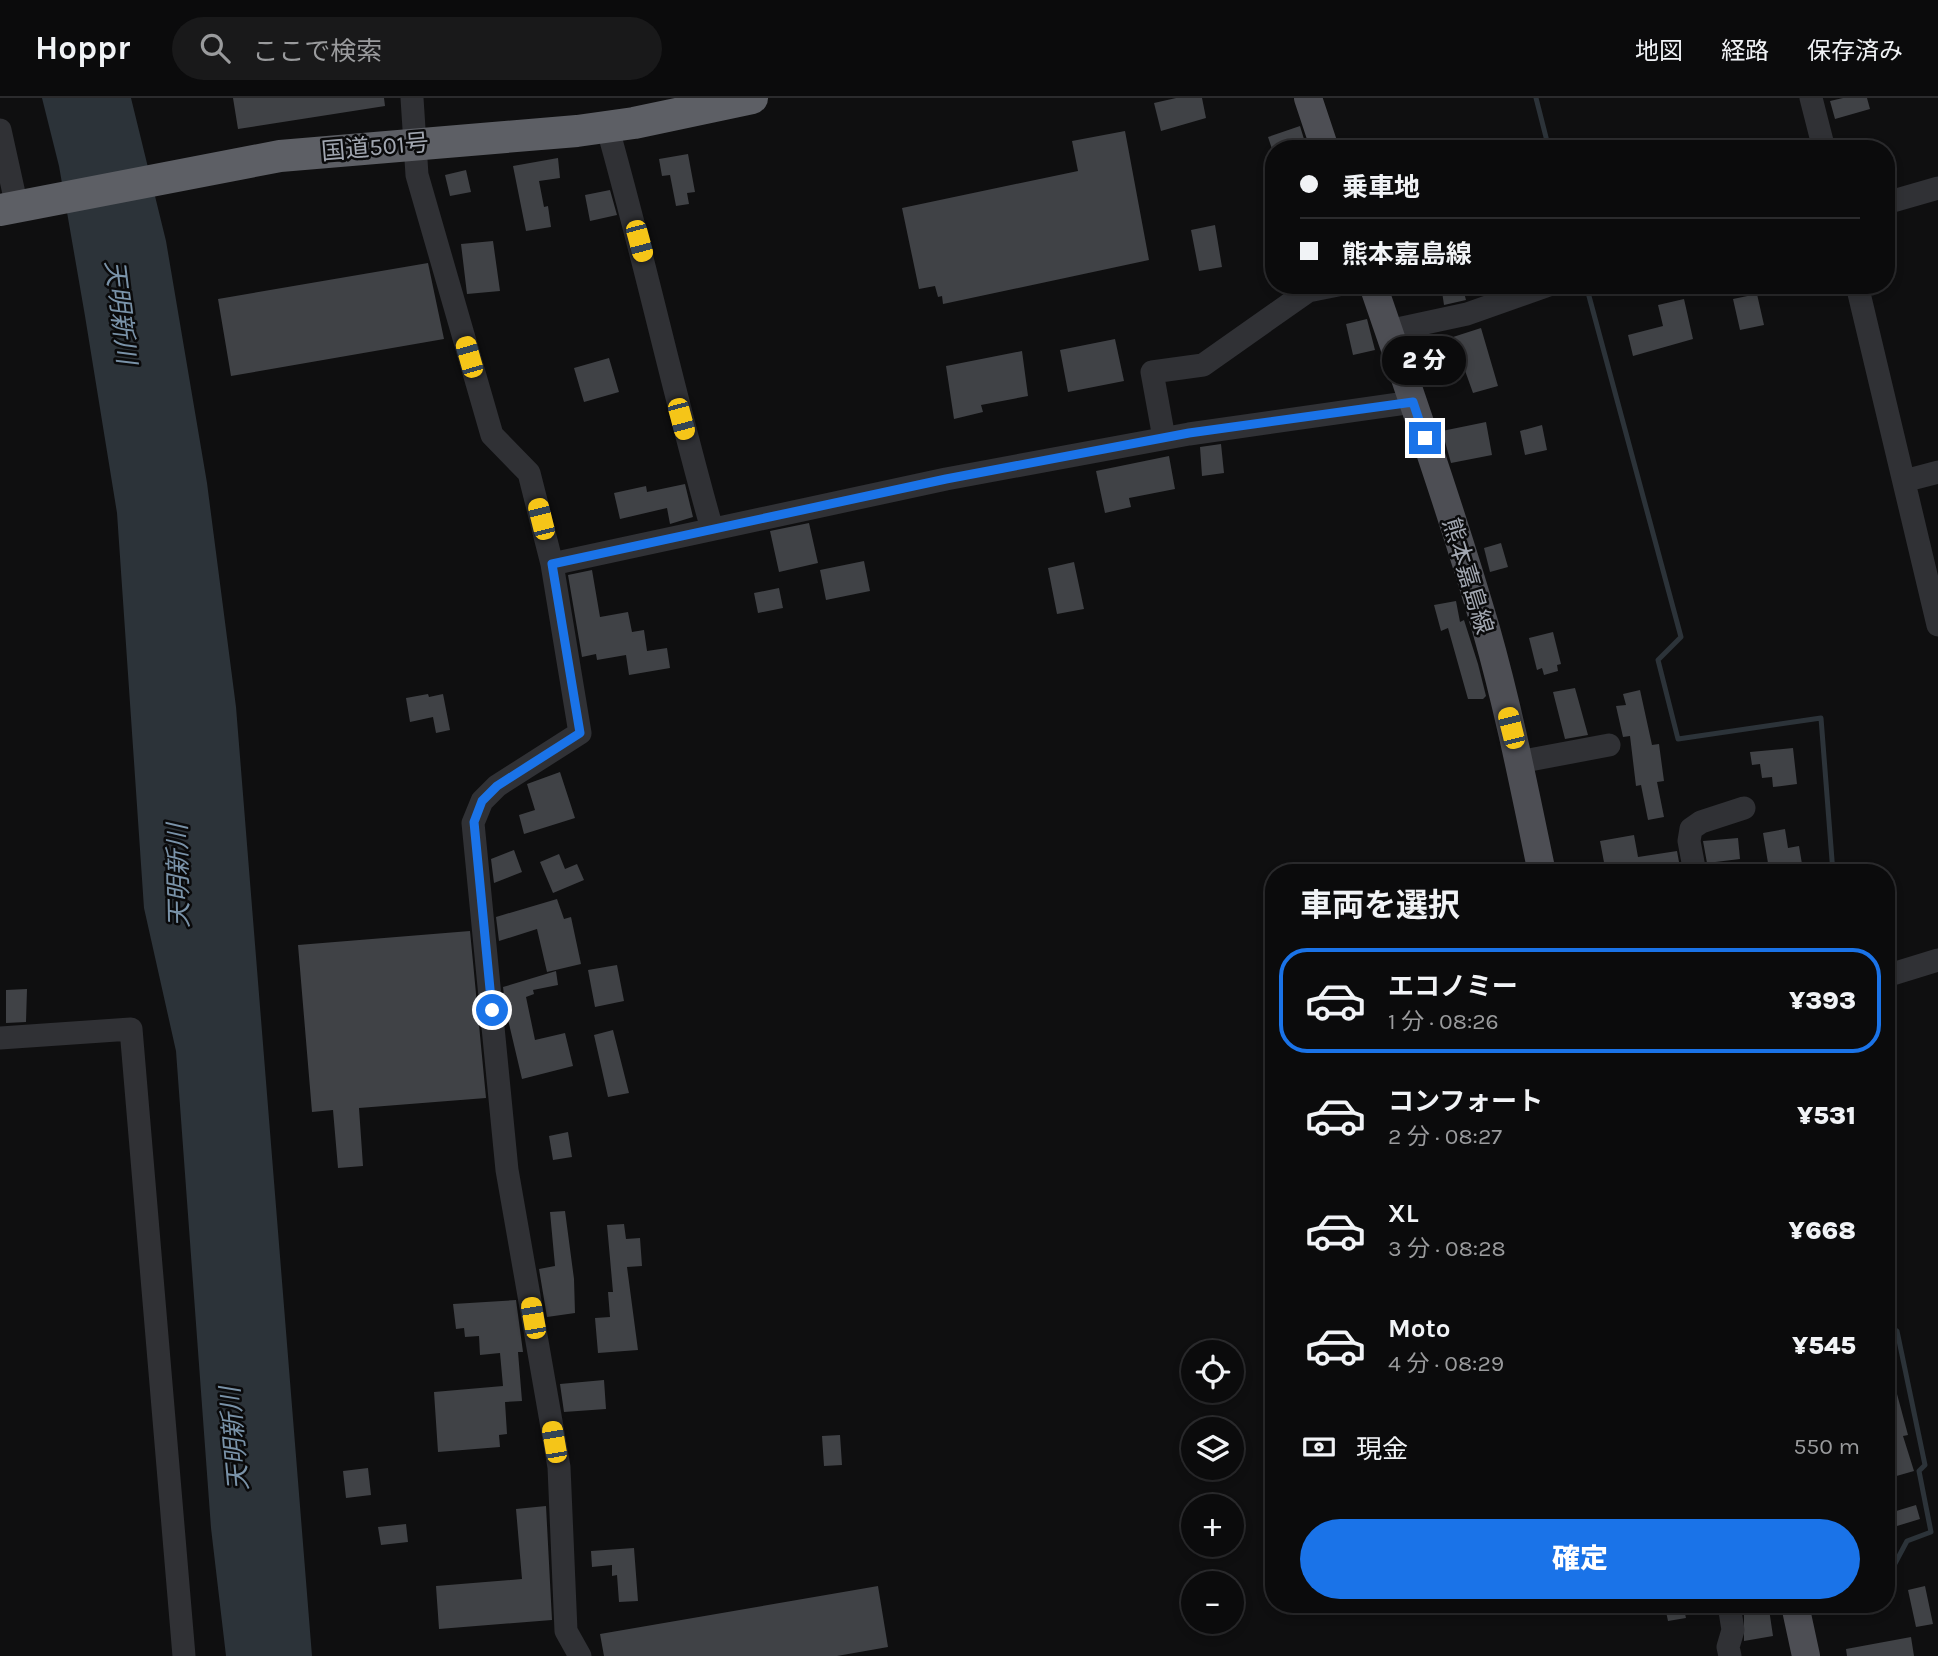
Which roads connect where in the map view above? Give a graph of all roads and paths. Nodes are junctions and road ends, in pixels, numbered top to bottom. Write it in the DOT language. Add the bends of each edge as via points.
graph roads {
  1 [pos="412,98"];
  2 [pos="752,98"];
  3 [pos="1308,98"];
  4 [pos="1811,98"];
  5 [pos="607,126"];
  6 [pos="0,130"];
  7 [pos="1322,140"];
  8 [pos="1822,140"];
  9 [pos="415,143"];
  10 [pos="1938,188"];
  11 [pos="1895,200"];
  12 [pos="16,208"];
  13 [pos="1304,294"];
  14 [pos="1376,294"];
  15 [pos="1524,294"];
  16 [pos="1859,294"];
  17 [pos="1388,331"];
  18 [pos="1413,402"];
  19 [pos="1164,438"];
  20 [pos="1938,472"];
  21 [pos="1904,481"];
  22 [pos="712,530"];
  23 [pos="552,564"];
  24 [pos="1938,625"];
  25 [pos="1609,745"];
  26 [pos="1519,762"];
  27 [pos="1744,808"];
  28 [pos="1540,864"];
  29 [pos="1693,864"];
  30 [pos="1938,960"];
  31 [pos="1895,973"];
  32 [pos="0,1038"];
  33 [pos="1730,1613"];
  34 [pos="1797,1613"];
  35 [pos="184,1656"];
  36 [pos="580,1656"];
  37 [pos="1730,1656"];
  38 [pos="1806,1656"];
  1 -- 9 [label="street"];
  2 -- 5 [label="highway, 国道501号"];
  3 -- 7 [label="main road"];
  4 -- 8 [label="street"];
  5 -- 9 [label="highway, 国道501号"];
  5 -- 22 [label="street"];
  6 -- 12 [label="street"];
  9 -- 12 [label="highway, 国道501号" via="280,156"];
  9 -- 23 [label="street" via="417,175 492,435 530,473"];
  10 -- 11 [label="street"];
  13 -- 19 [label="street" via="1203,365 1152,372"];
  14 -- 17 [label="main road, 熊本嘉島線"];
  15 -- 17 [label="street" via="1467,314"];
  16 -- 21 [label="street"];
  17 -- 18 [label="main road, 熊本嘉島線"];
  18 -- 19 [label="street"];
  18 -- 26 [label="main road, 熊本嘉島線" via="1486,630"];
  19 -- 22 [label="street"];
  20 -- 21 [label="street"];
  21 -- 24 [label="street"];
  22 -- 23 [label="street"];
  23 -- 36 [label="street" via="580,733 497,786 482,801 474,822 507,1170 559,1467 566,1631"];
  25 -- 26 [label="street"];
  26 -- 28 [label="main road, 熊本嘉島線"];
  27 -- 29 [label="street" via="1691,829"];
  30 -- 31 [label="street"];
  32 -- 35 [label="street" via="131,1029"];
  33 -- 37 [label="street"];
  34 -- 38 [label="main road"];
}
